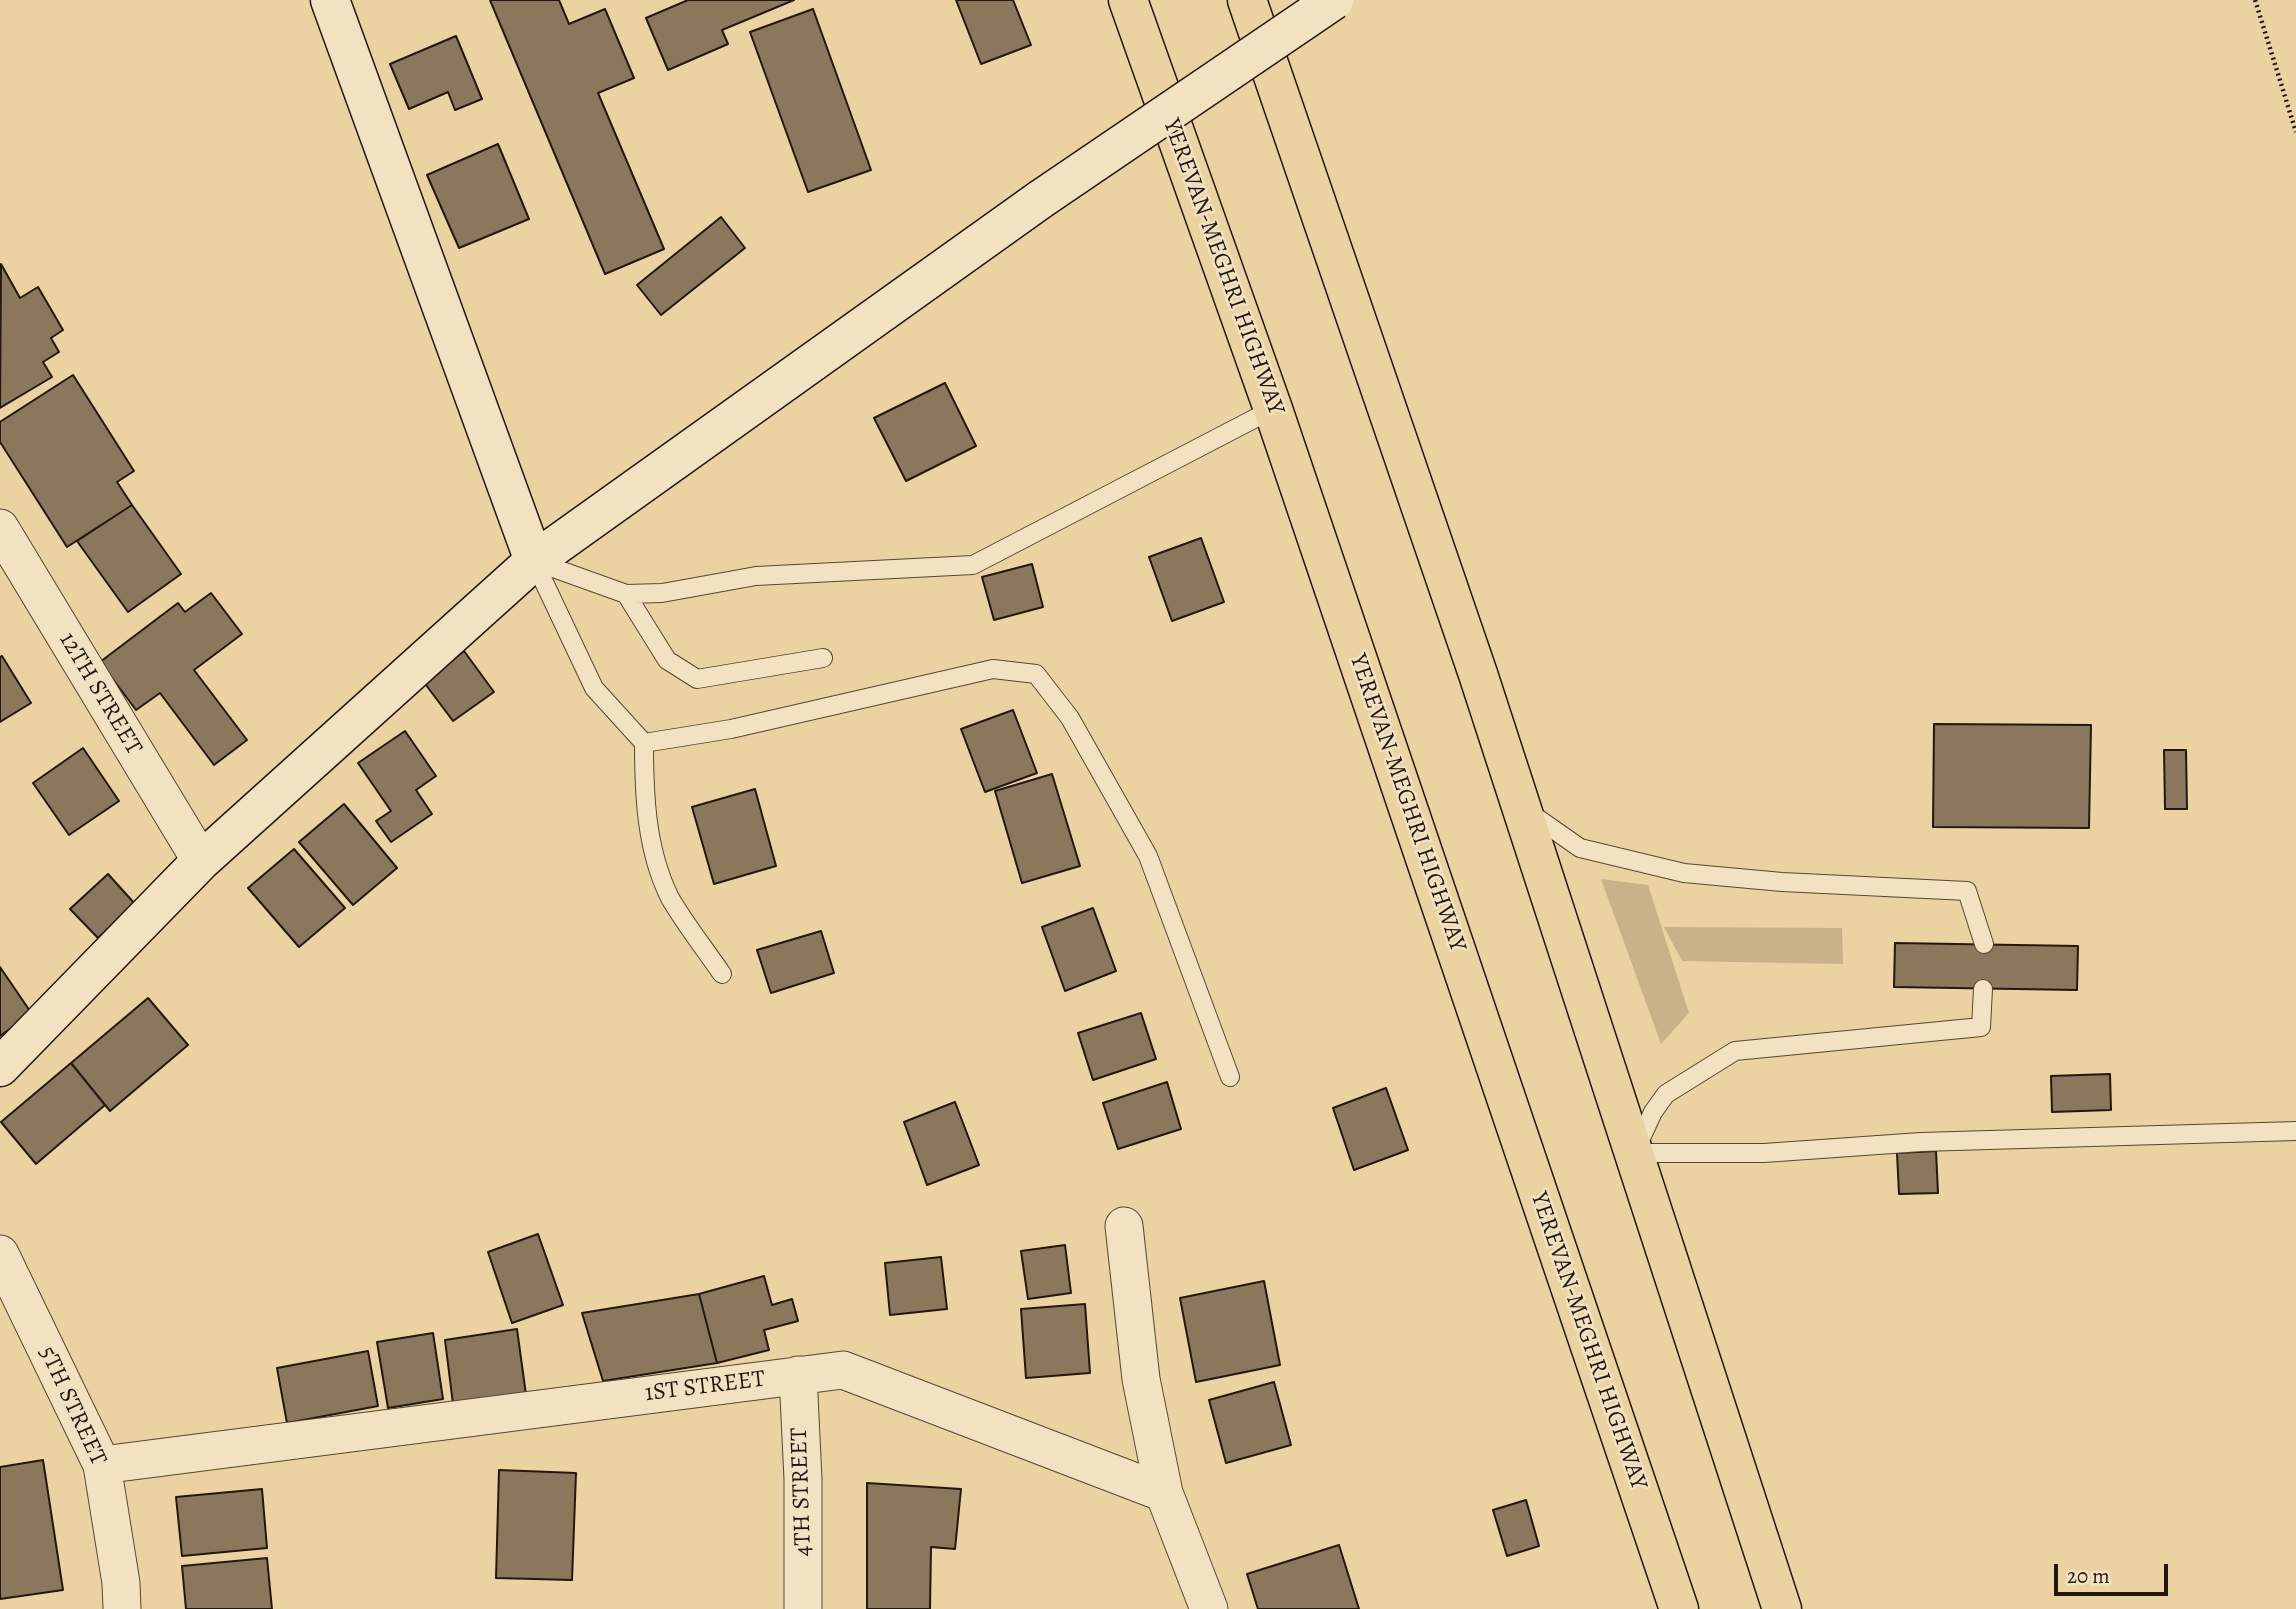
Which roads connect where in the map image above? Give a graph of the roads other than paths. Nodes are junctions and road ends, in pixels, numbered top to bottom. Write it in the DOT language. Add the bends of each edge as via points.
graph roads {
  1 [pos="330,0"];
  2 [pos="1128,0"];
  3 [pos="1247,0"];
  4 [pos="1334,0"];
  5 [pos="1273,409"];
  6 [pos="0,528"];
  7 [pos="534,561"];
  8 [pos="626,594"];
  9 [pos="823,658"];
  10 [pos="644,743"];
  11 [pos="1522,807"];
  12 [pos="201,861"];
  13 [pos="1984,944"];
  14 [pos="722,974"];
  15 [pos="1983,989"];
  16 [pos="0,1067"];
  17 [pos="1230,1077"];
  18 [pos="2296,1131"];
  19 [pos="1634,1153"];
  20 [pos="1124,1226"];
  21 [pos="0,1254"];
  22 [pos="798,1375"];
  23 [pos="102,1465"];
  24 [pos="1164,1493"];
  25 [pos="122,1609"];
  26 [pos="803,1609"];
  27 [pos="1209,1609"];
  28 [pos="1679,1609"];
  29 [pos="1782,1609"];
  1 -- 7 [label="street"];
  2 -- 5 [label="highway, YEREVAN-MEGHRI HIGHWAY"];
  3 -- 11 [label="highway"];
  4 -- 7 [label="street, bridge" via="1041,199"];
  5 -- 8 [label="lane" via="973,565 756,576 662,593"];
  5 -- 28 [label="highway, YEREVAN-MEGHRI HIGHWAY"];
  6 -- 12 [label="street, 12TH STREET"];
  7 -- 8 [label="lane"];
  7 -- 10 [label="lane" via="594,688"];
  7 -- 12 [label="street"];
  8 -- 9 [label="lane" via="667,660 697,679"];
  10 -- 14 [label="lane" via="644,793 653,853 670,897"];
  10 -- 17 [label="lane" via="731,729 993,669 1036,674 1070,718 1148,856"];
  11 -- 13 [label="lane" via="1580,848 1684,873 1966,891"];
  11 -- 19 [label="highway"];
  12 -- 16 [label="street"];
  15 -- 19 [label="lane" via="1981,1027 1735,1051 1666,1094"];
  18 -- 19 [label="lane" via="1921,1142 1764,1153"];
  19 -- 29 [label="highway"];
  20 -- 24 [label="street" via="1141,1379"];
  21 -- 23 [label="street, 5TH STREET"];
  22 -- 23 [label="street, 1ST STREET"];
  22 -- 24 [label="street, 1ST STREET" via="843,1370"];
  22 -- 26 [label="street, 4TH STREET"];
  23 -- 25 [label="street, 5TH STREET"];
  24 -- 27 [label="street"];
}
